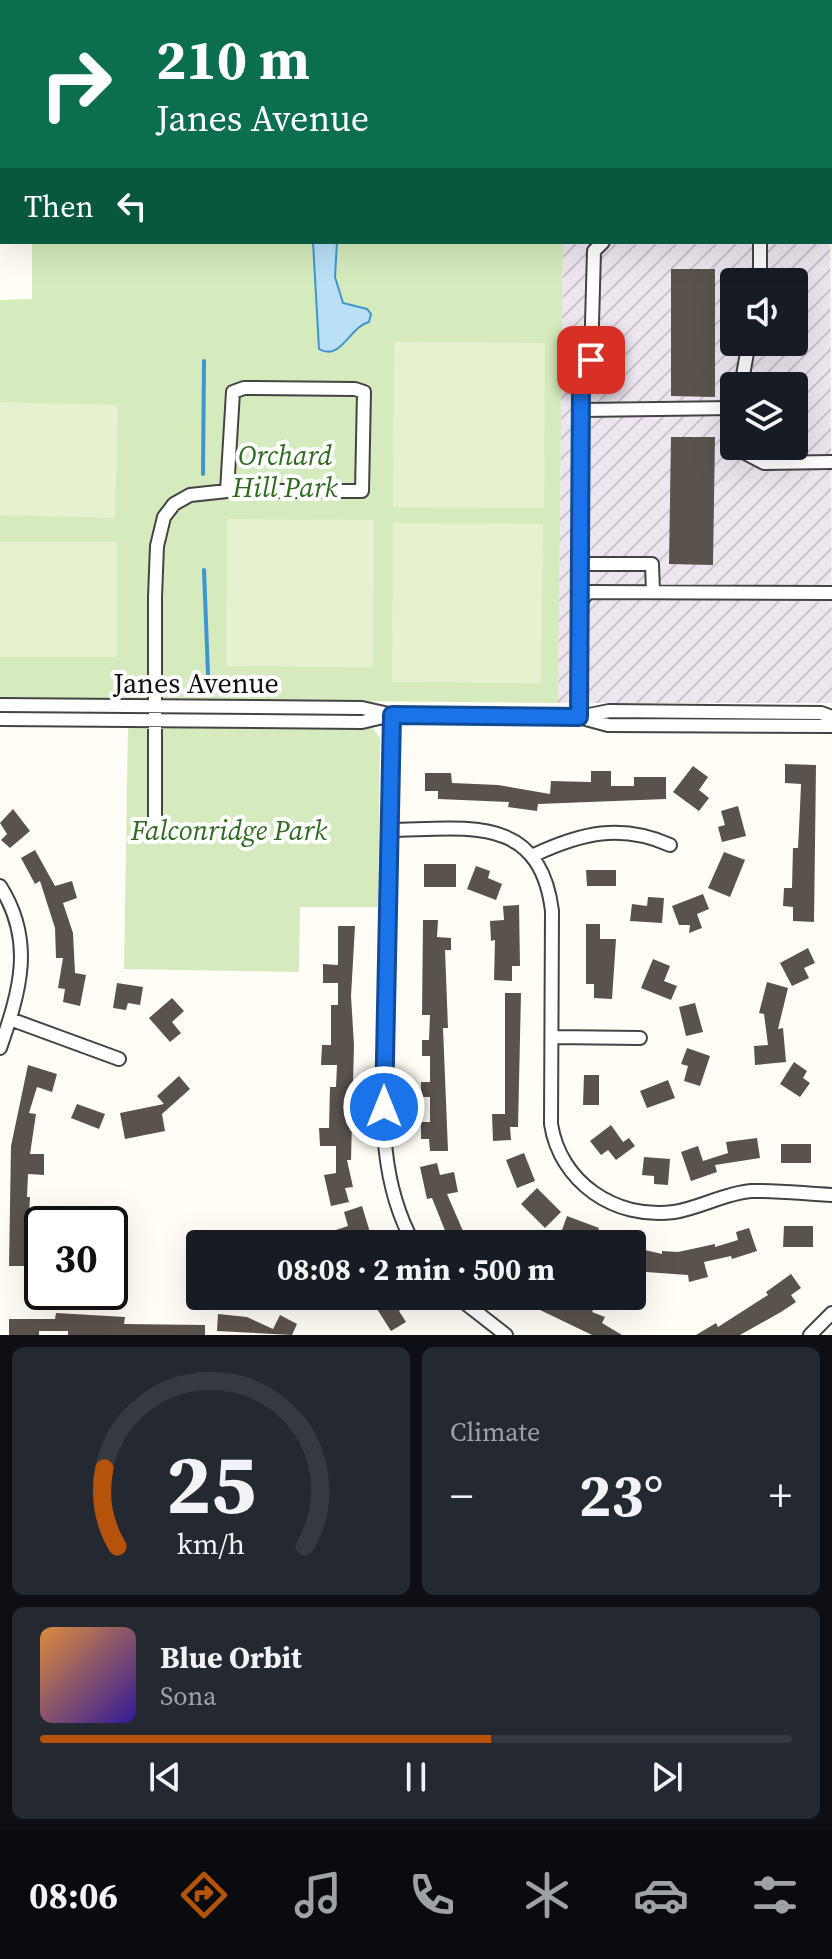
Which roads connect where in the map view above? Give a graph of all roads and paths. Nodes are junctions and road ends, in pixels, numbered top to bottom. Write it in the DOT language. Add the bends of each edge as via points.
graph roads {
  1 [pos="601,244"];
  2 [pos="760,244"];
  3 [pos="760,268"];
  4 [pos="720,408"];
  5 [pos="581,410"];
  6 [pos="758,460"];
  7 [pos="832,462"];
  8 [pos="227,491"];
  9 [pos="578,564"];
  10 [pos="653,592"];
  11 [pos="832,593"];
  12 [pos="578,605"];
  13 [pos="0,705"];
  14 [pos="155,714"];
  15 [pos="392,715"];
  16 [pos="579,717"];
  17 [pos="832,717"];
  18 [pos="0,719"];
  19 [pos="832,726"];
  20 [pos="155,824"];
  21 [pos="390,830"];
  22 [pos="670,845"];
  23 [pos="534,855"];
  24 [pos="0,886"];
  25 [pos="10,1019"];
  26 [pos="552,1037"];
  27 [pos="640,1038"];
  28 [pos="0,1048"];
  29 [pos="119,1059"];
  30 [pos="832,1195"];
  31 [pos="408,1230"];
  32 [pos="474,1310"];
  33 [pos="832,1313"];
  34 [pos="506,1335"];
  35 [pos="810,1335"];
  1 -- 5 [label="street" via="594,251 591,360 581,384"];
  2 -- 3 [label="street"];
  4 -- 5 [label="street"];
  5 -- 9 [label="street"];
  6 -- 7 [label="street"];
  8 -- 8 [label="street" via="362,491 364,392 233,392"];
  8 -- 14 [label="street" via="190,495 164,517 157,546"];
  9 -- 10 [label="street" via="652,564"];
  9 -- 12 [label="street"];
  10 -- 11 [label="street"];
  10 -- 12 [label="street" via="588,592"];
  12 -- 16 [label="street"];
  13 -- 14 [label="street, Janes Avenue"];
  14 -- 15 [label="street, Janes Avenue" via="362,708"];
  14 -- 18 [label="street, Janes Avenue"];
  14 -- 20 [label="street"];
  15 -- 16 [label="street, Janes Avenue"];
  15 -- 21 [label="street"];
  16 -- 17 [label="street, Janes Avenue" via="609,711"];
  16 -- 19 [label="street, Janes Avenue" via="608,725"];
  21 -- 23 [label="street" via="482,830 502,835"];
  21 -- 31 [label="street" via="384,1156 393,1198"];
  22 -- 23 [label="street" via="648,835 606,831 573,837"];
  23 -- 26 [label="street" via="548,885 552,911"];
  24 -- 25 [label="street" via="15,913 22,943 22,975"];
  25 -- 28 [label="street"];
  25 -- 29 [label="street"];
  26 -- 27 [label="street"];
  26 -- 30 [label="street" via="553,1135 584,1189 612,1203 660,1213 750,1191"];
  32 -- 34 [label="street"];
  33 -- 35 [label="street"];
}
